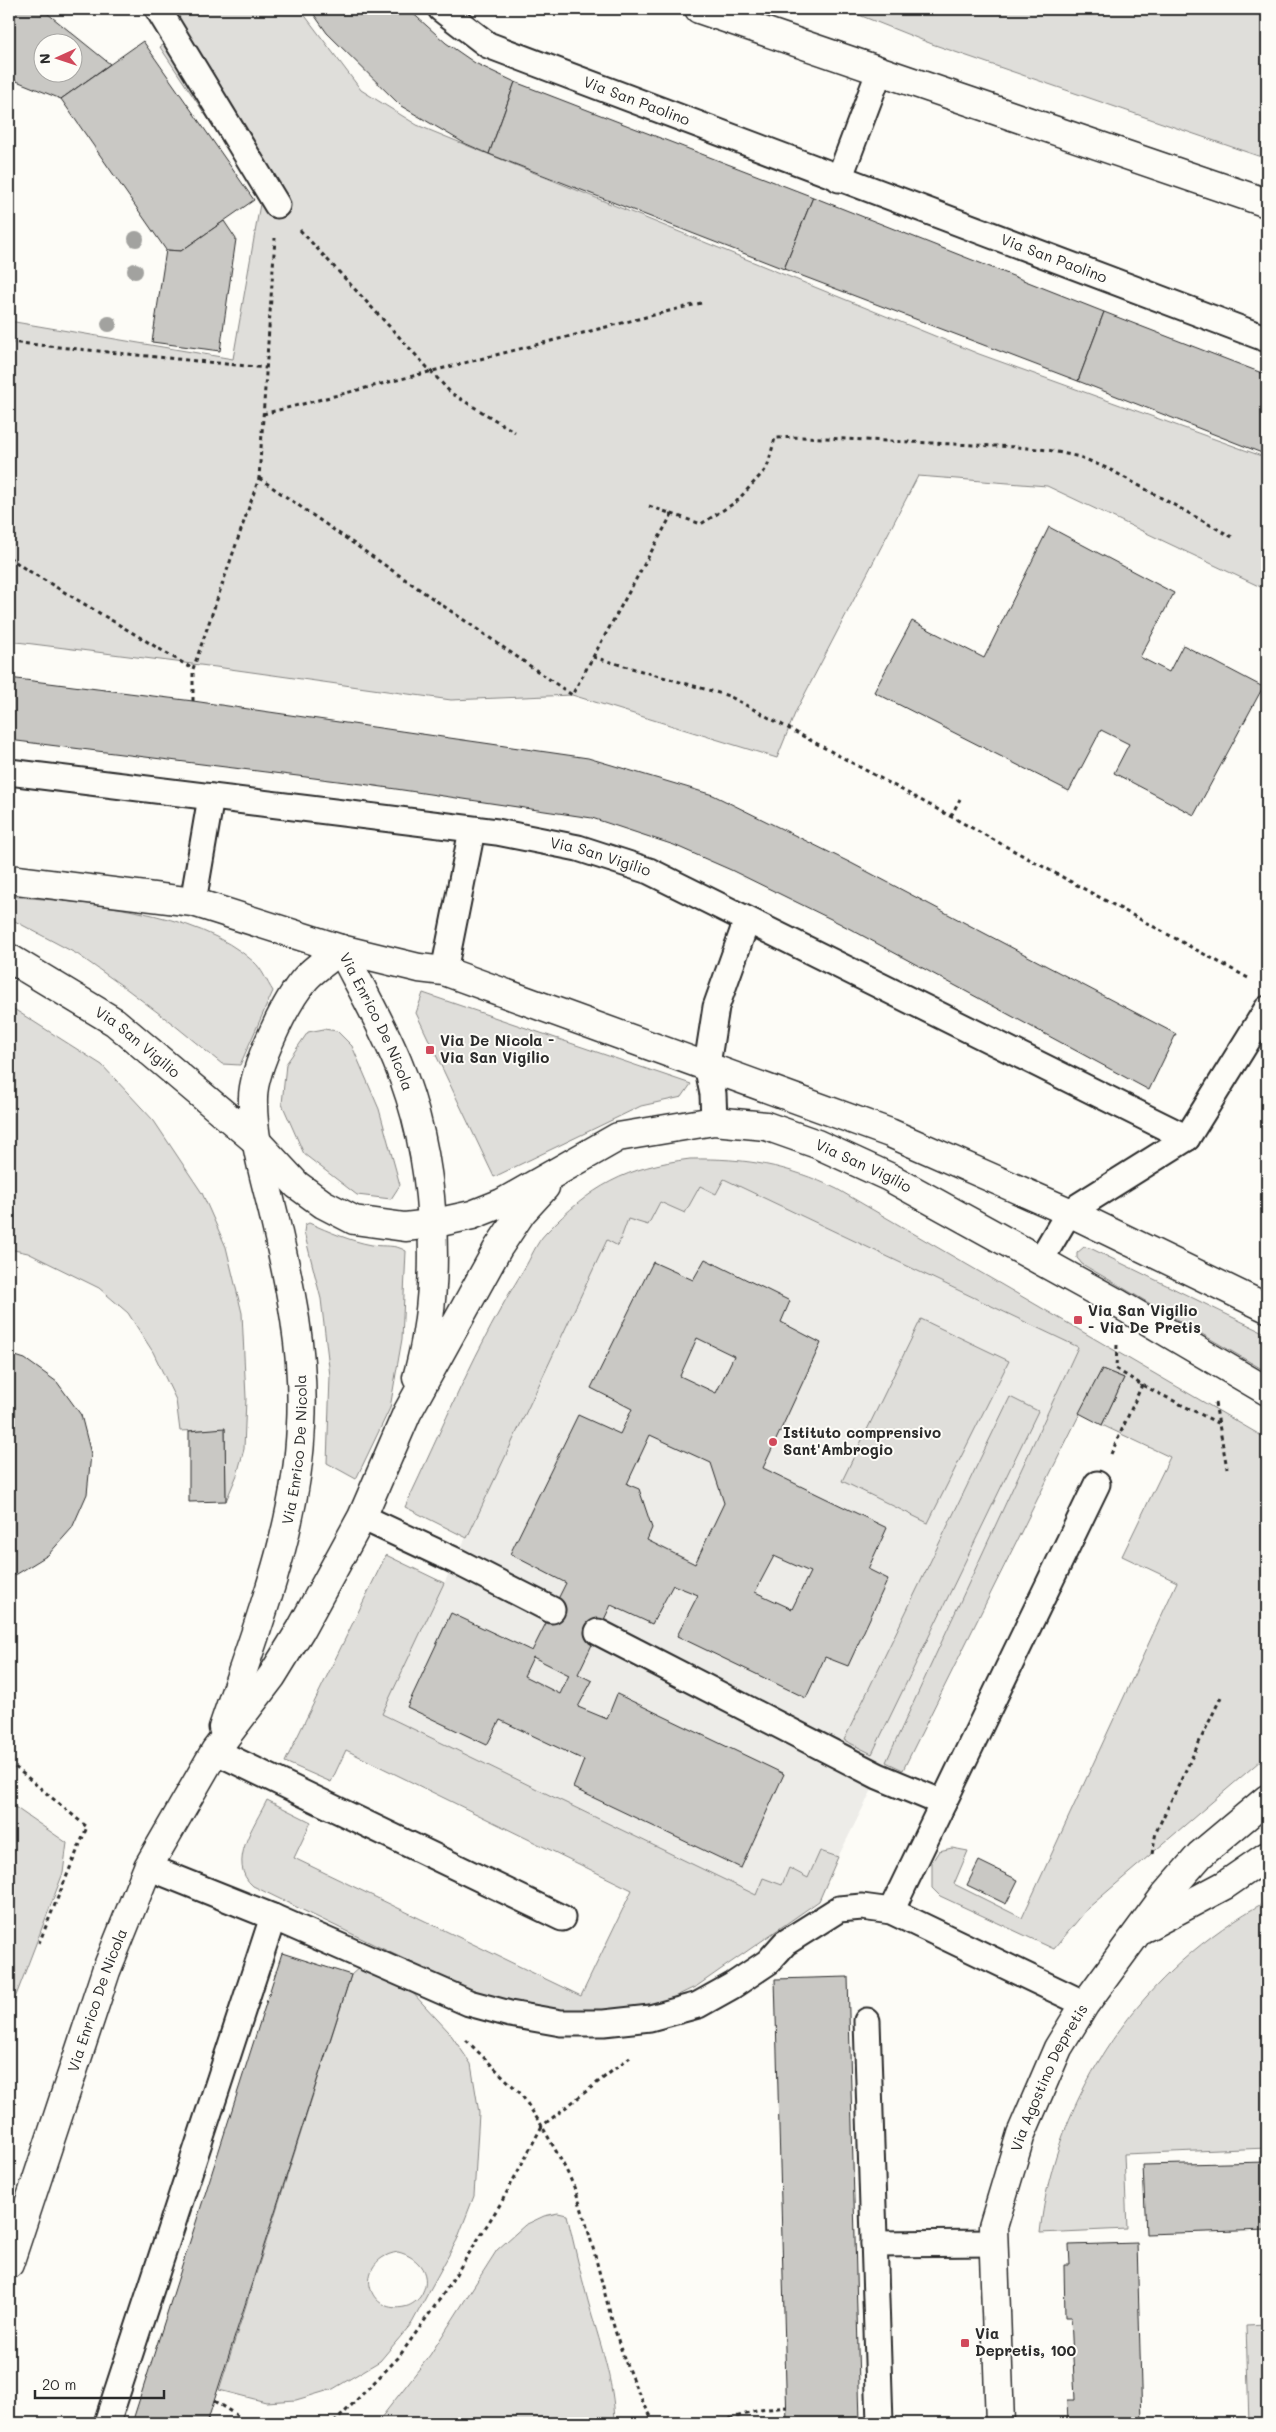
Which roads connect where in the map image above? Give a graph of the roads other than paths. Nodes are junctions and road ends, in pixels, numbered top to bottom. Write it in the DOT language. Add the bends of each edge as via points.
graph roads {
  1 [pos="158,9"];
  2 [pos="441,9"];
  3 [pos="699,9"];
  4 [pos="880,70"];
  5 [pos="839,179"];
  6 [pos="1267,203"];
  7 [pos="277,205"];
  8 [pos="1267,339"];
  9 [pos="9,772"];
  10 [pos="211,797"];
  11 [pos="472,830"];
  12 [pos="9,879"];
  13 [pos="193,902"];
  14 [pos="748,920"];
  15 [pos="341,949"];
  16 [pos="9,958"];
  17 [pos="444,971"];
  18 [pos="1267,1009"];
  19 [pos="707,1065"];
  20 [pos="714,1120"];
  21 [pos="1187,1138"];
  22 [pos="256,1141"];
  23 [pos="566,1166"];
  24 [pos="1069,1212"];
  25 [pos="431,1224"];
  26 [pos="1040,1261"];
  27 [pos="1267,1308"];
  28 [pos="1267,1391"];
  29 [pos="407,1413"];
  30 [pos="1097,1484"];
  31 [pos="362,1517"];
  32 [pos="552,1610"];
  33 [pos="598,1632"];
  34 [pos="215,1751"];
  35 [pos="1267,1800"];
  36 [pos="943,1803"];
  37 [pos="1267,1856"];
  38 [pos="148,1867"];
  39 [pos="890,1911"];
  40 [pos="273,1917"];
  41 [pos="562,1918"];
  42 [pos="1142,1929"];
  43 [pos="1085,2004"];
  44 [pos="867,2021"];
  45 [pos="994,2243"];
  46 [pos="874,2244"];
  47 [pos="9,2264"];
  48 [pos="107,2423"];
  49 [pos="880,2423"];
  50 [pos="1000,2423"];
  1 -- 7 [label="lane"];
  2 -- 5 [label="lane, Via San Paolino" via="488,45"];
  3 -- 4 [label="street"];
  4 -- 5 [label="lane"];
  4 -- 6 [label="street"];
  5 -- 8 [label="lane, Via San Paolino"];
  9 -- 10 [label="lane, Via San Vigilio"];
  10 -- 11 [label="lane, Via San Vigilio"];
  10 -- 13 [label="lane"];
  11 -- 14 [label="lane, Via San Vigilio" via="578,848 649,871"];
  11 -- 17 [label="lane"];
  12 -- 13 [label="street"];
  13 -- 15 [label="street"];
  14 -- 19 [label="lane" via="716,1007"];
  14 -- 21 [label="lane, Via San Vigilio"];
  15 -- 17 [label="street"];
  15 -- 22 [label="street, Via Enrico De Nicola" via="306,978 266,1047 253,1096"];
  15 -- 25 [label="street, Via Enrico De Nicola" via="397,1061 413,1108 423,1142"];
  16 -- 22 [label="street, Via San Vigilio" via="115,1022"];
  17 -- 19 [label="street"];
  18 -- 21 [label="lane"];
  19 -- 20 [label="lane"];
  19 -- 24 [label="street" via="890,1134"];
  20 -- 23 [label="street, Via San Vigilio" via="618,1137"];
  20 -- 26 [label="street, Via San Vigilio" via="766,1126 817,1144 889,1177"];
  21 -- 24 [label="lane"];
  22 -- 25 [label="street" via="297,1185 354,1220 405,1227"];
  22 -- 34 [label="street, Via Enrico De Nicola" via="292,1296 302,1383 302,1426 296,1477 282,1545"];
  23 -- 25 [label="street, Via San Vigilio" via="502,1203 472,1215"];
  23 -- 29 [label="street, Via Enrico De Nicola" via="535,1196 514,1223"];
  24 -- 26 [label="lane"];
  24 -- 27 [label="street"];
  25 -- 29 [label="street, Via Enrico De Nicola" via="431,1303 423,1357"];
  26 -- 28 [label="street, Via San Vigilio"];
  29 -- 31 [label="street, Via Enrico De Nicola"];
  30 -- 36 [label="lane"];
  31 -- 32 [label="lane"];
  31 -- 34 [label="street, Via Enrico De Nicola" via="272,1676"];
  33 -- 36 [label="lane" via="878,1776"];
  34 -- 38 [label="street, Via Enrico De Nicola"];
  34 -- 41 [label="lane"];
  35 -- 42 [label="street, Via Agostino Depretis" via="1200,1855 1165,1895"];
  36 -- 39 [label="lane"];
  37 -- 42 [label="street, Via Agostino Depretis" via="1226,1885"];
  38 -- 40 [label="lane"];
  38 -- 47 [label="street, Via Enrico De Nicola" via="106,1971"];
  39 -- 40 [label="lane" via="839,1909 785,1943 768,1962 698,2005 650,2018 604,2023 561,2023 469,2003"];
  39 -- 43 [label="lane"];
  40 -- 48 [label="lane"];
  42 -- 43 [label="street, Via Agostino Depretis"];
  43 -- 45 [label="street, Via Agostino Depretis" via="1058,2048 1021,2134 993,2227"];
  44 -- 46 [label="lane"];
  45 -- 46 [label="lane"];
  45 -- 50 [label="street, Via Agostino Depretis"];
  46 -- 49 [label="lane"];
}
